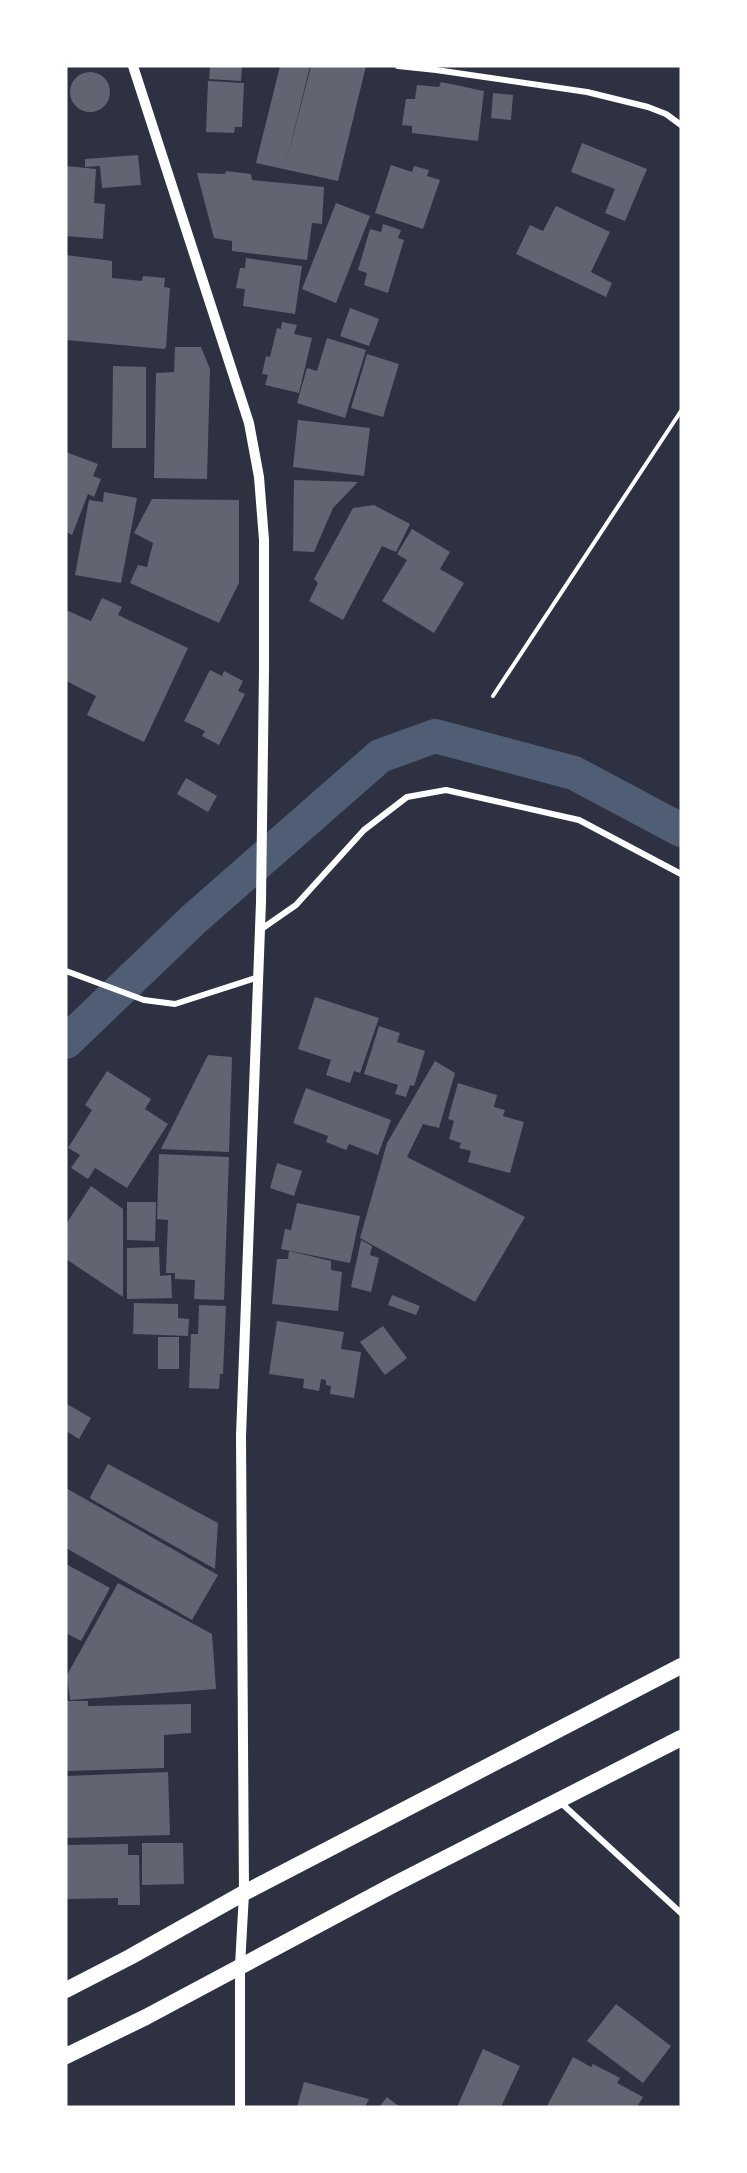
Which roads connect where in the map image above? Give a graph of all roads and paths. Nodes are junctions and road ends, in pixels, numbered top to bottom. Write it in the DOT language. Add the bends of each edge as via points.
graph roads {
  1 [pos="134,66"];
  2 [pos="398,66"];
  3 [pos="681,125"];
  4 [pos="681,411"];
  5 [pos="493,696"];
  6 [pos="681,874"];
  7 [pos="260,930"];
  8 [pos="66,971"];
  9 [pos="259,977"];
  10 [pos="681,1666"];
  11 [pos="681,1738"];
  12 [pos="558,1801"];
  13 [pos="244,1893"];
  14 [pos="681,1913"];
  15 [pos="240,1966"];
  16 [pos="66,1990"];
  17 [pos="66,2056"];
  18 [pos="240,2107"];
  1 -- 7 [label="street" via="249,423 259,477 264,540"];
  2 -- 3 [label="street" via="587,92 648,107"];
  4 -- 5 [label="path"];
  6 -- 7 [label="street" via="579,820 446,790 406,797 364,830 296,905"];
  7 -- 9 [label="street"];
  8 -- 9 [label="street" via="144,1000 175,1004"];
  9 -- 13 [label="street" via="241,1436"];
  10 -- 13 [label="highway"];
  11 -- 12 [label="highway"];
  12 -- 14 [label="street"];
  12 -- 15 [label="highway"];
  13 -- 15 [label="street"];
  13 -- 16 [label="highway"];
  15 -- 17 [label="highway"];
  15 -- 18 [label="street"];
}
